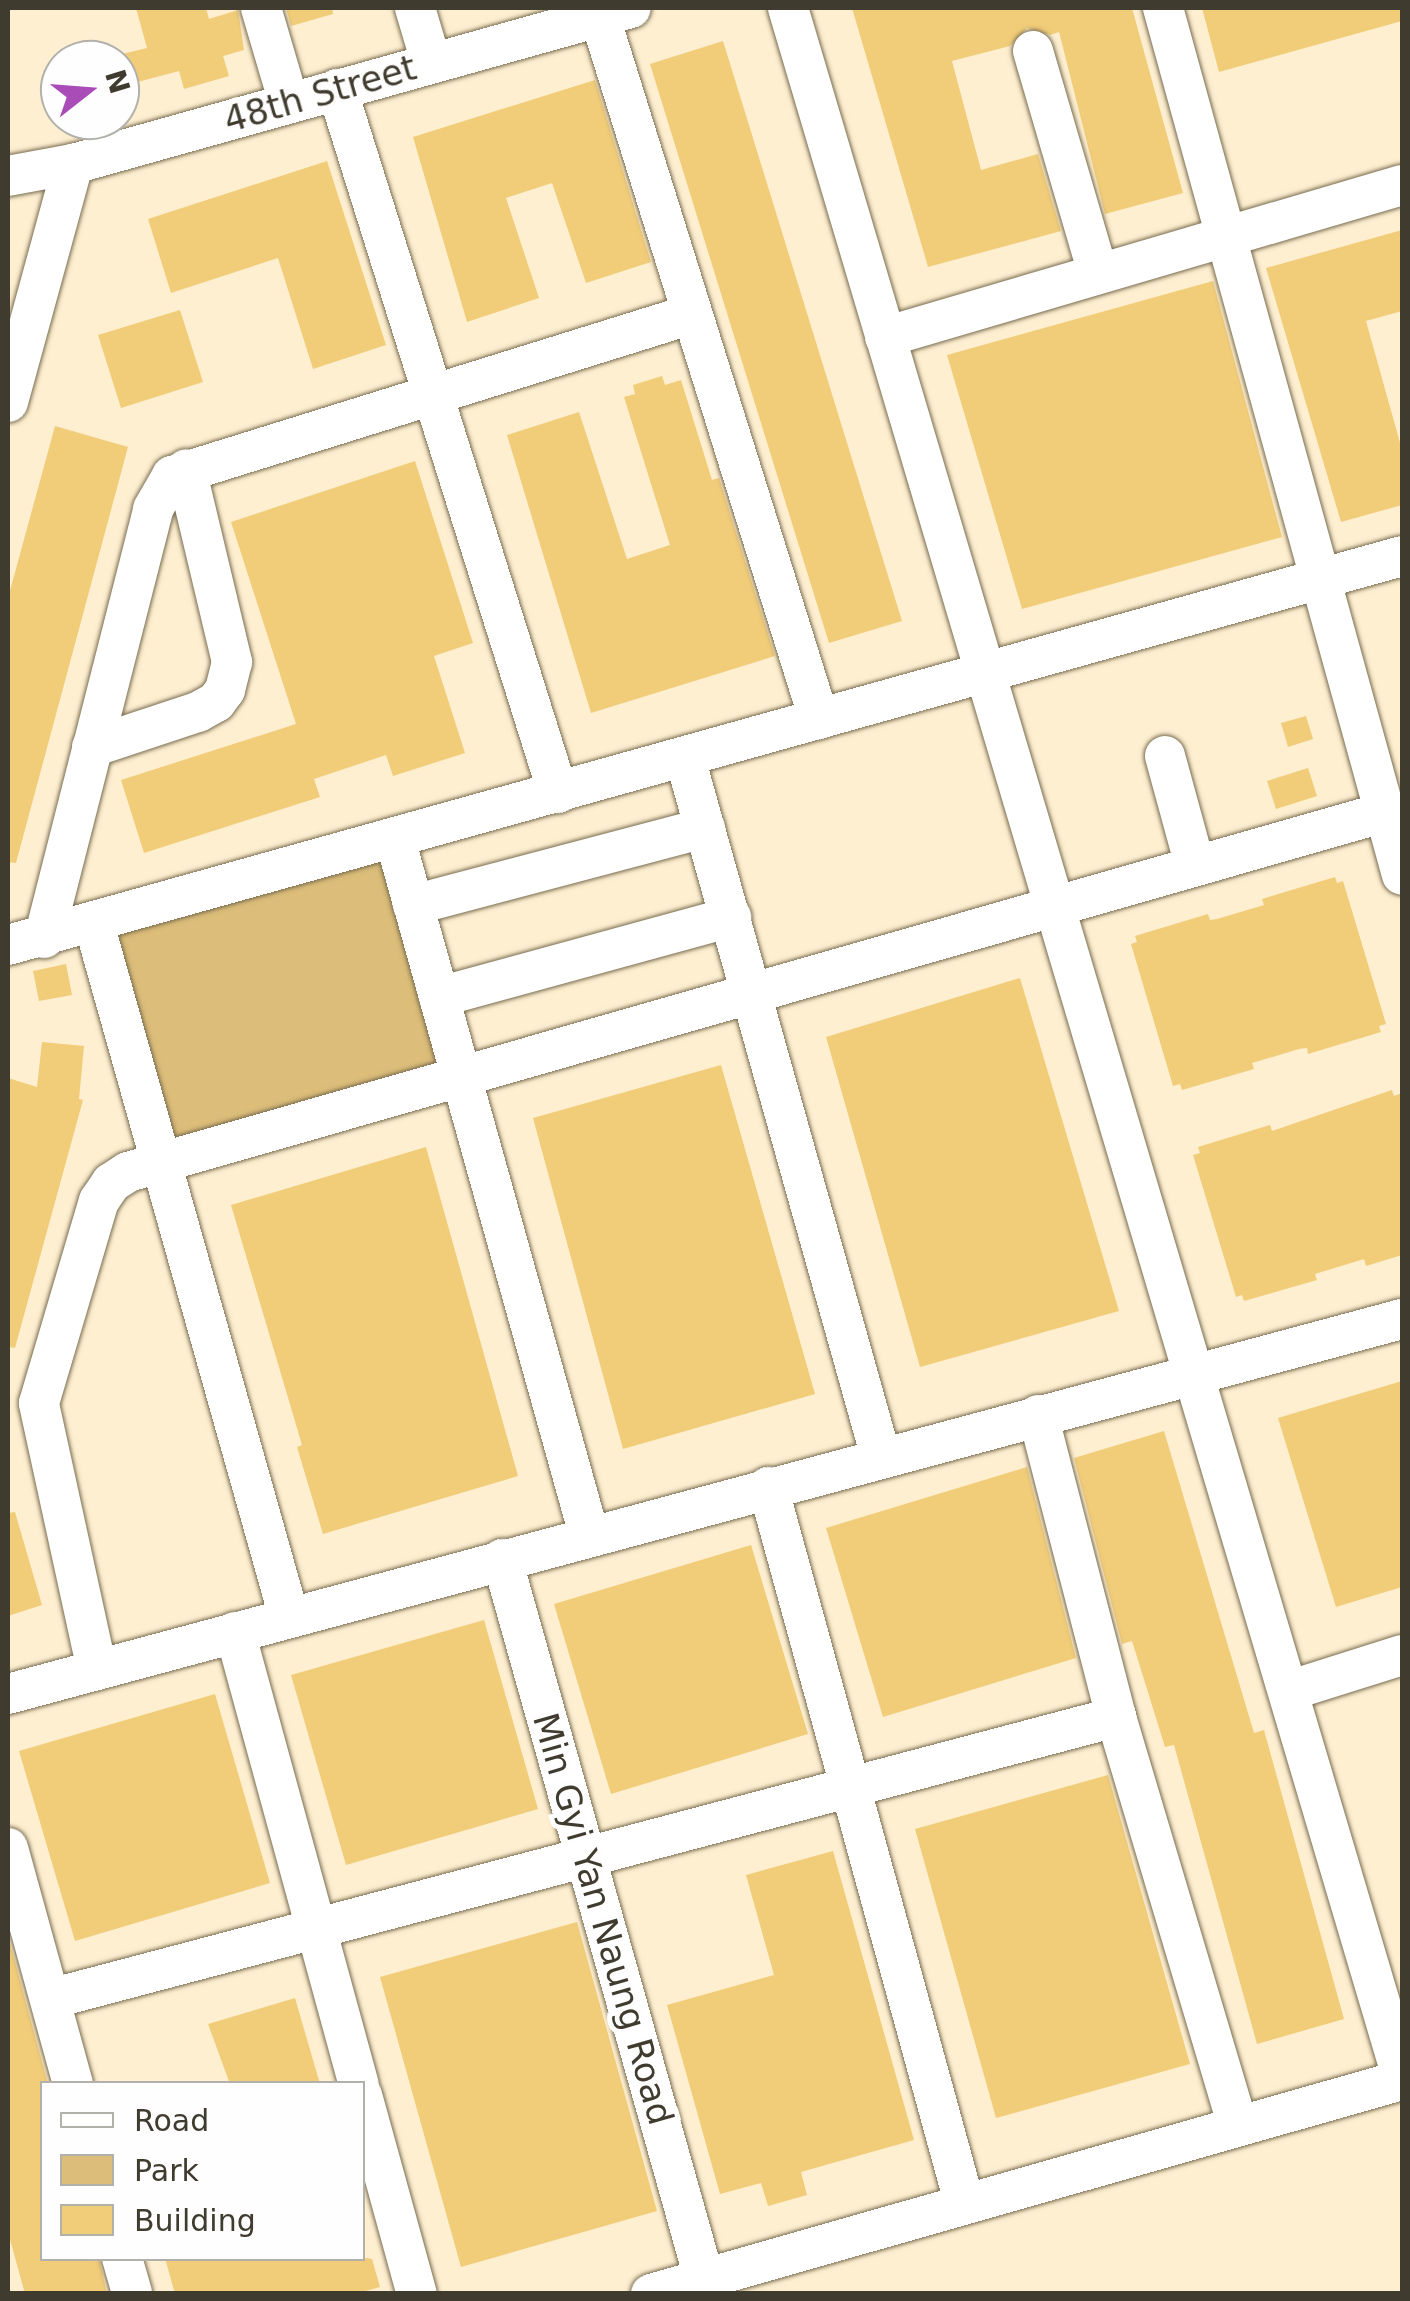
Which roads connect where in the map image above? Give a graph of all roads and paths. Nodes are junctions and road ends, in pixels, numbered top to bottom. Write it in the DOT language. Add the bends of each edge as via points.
graph roads {
  1 [pos="260,8"];
  2 [pos="415,8"];
  3 [pos="788,8"];
  4 [pos="1163,8"];
  5 [pos="609,10"];
  6 [pos="1033,51"];
  7 [pos="431,62"];
  8 [pos="337,89"];
  9 [pos="288,103"];
  10 [pos="73,164"];
  11 [pos="8,176"];
  12 [pos="1402,185"];
  13 [pos="1226,237"];
  14 [pos="1098,274"];
  15 [pos="692,314"];
  16 [pos="885,337"];
  17 [pos="430,394"];
  18 [pos="8,402"];
  19 [pos="186,469"];
  20 [pos="1402,556"];
  21 [pos="1320,577"];
  22 [pos="984,671"];
  23 [pos="819,719"];
  24 [pos="92,746"];
  25 [pos="1165,756"];
  26 [pos="684,758"];
  27 [pos="558,794"];
  28 [pos="1385,812"];
  29 [pos="705,828"];
  30 [pos="396,839"];
  31 [pos="1195,866"];
  32 [pos="1402,875"];
  33 [pos="414,905"];
  34 [pos="1054,906"];
  35 [pos="730,917"];
  36 [pos="94,924"];
  37 [pos="26,942"];
  38 [pos="753,993"];
  39 [pos="440,997"];
  40 [pos="462,1077"];
  41 [pos="162,1164"];
  42 [pos="1402,1319"];
  43 [pos="1193,1373"];
  44 [pos="1038,1415"];
  45 [pos="881,1457"];
  46 [pos="768,1488"];
  47 [pos="589,1534"];
  48 [pos="502,1560"];
  49 [pos="289,1618"];
  50 [pos="236,1632"];
  51 [pos="1402,1655"];
  52 [pos="97,1670"];
  53 [pos="1288,1691"];
  54 [pos="8,1694"];
  55 [pos="1116,1716"];
  56 [pos="852,1789"];
  57 [pos="8,1848"];
  58 [pos="586,1858"];
  59 [pos="317,1929"];
  60 [pos="50,1999"];
  61 [pos="1402,2079"];
  62 [pos="72,2081"];
  63 [pos="358,2081"];
  64 [pos="365,2106"];
  65 [pos="1238,2126"];
  66 [pos="964,2202"];
  67 [pos="123,2261"];
  68 [pos="704,2278"];
  69 [pos="132,2294"];
  70 [pos="417,2294"];
  71 [pos="651,2294"];
  1 -- 9 [label="street"];
  2 -- 7 [label="street"];
  3 -- 16 [label="street"];
  4 -- 13 [label="street"];
  5 -- 7 [label="street, 48th Street"];
  5 -- 15 [label="street"];
  6 -- 14 [label="street"];
  7 -- 8 [label="street, 48th Street"];
  8 -- 9 [label="street, 48th Street"];
  8 -- 17 [label="street"];
  9 -- 10 [label="street, 48th Street"];
  10 -- 11 [label="street, 48th Street"];
  10 -- 18 [label="street"];
  12 -- 13 [label="street"];
  13 -- 14 [label="street"];
  13 -- 21 [label="street"];
  14 -- 16 [label="street"];
  15 -- 17 [label="street"];
  15 -- 23 [label="street"];
  16 -- 22 [label="street"];
  17 -- 19 [label="street"];
  17 -- 27 [label="street"];
  19 -- 24 [label="street" via="172,476 152,508"];
  19 -- 24 [label="street" via="232,662 225,690 198,712"];
  20 -- 21 [label="street"];
  21 -- 22 [label="street"];
  21 -- 28 [label="street"];
  22 -- 23 [label="street"];
  22 -- 34 [label="street"];
  23 -- 26 [label="street"];
  24 -- 37 [label="street"];
  25 -- 31 [label="street"];
  26 -- 27 [label="street"];
  26 -- 29 [label="street"];
  27 -- 30 [label="street"];
  28 -- 31 [label="street"];
  28 -- 32 [label="street"];
  29 -- 33 [label="street"];
  29 -- 35 [label="street"];
  30 -- 33 [label="street"];
  30 -- 36 [label="street"];
  31 -- 34 [label="street"];
  33 -- 39 [label="street"];
  34 -- 38 [label="street"];
  34 -- 43 [label="street"];
  35 -- 38 [label="street"];
  35 -- 39 [label="street"];
  36 -- 37 [label="street"];
  36 -- 41 [label="street"];
  38 -- 40 [label="street"];
  38 -- 45 [label="street"];
  39 -- 40 [label="street"];
  40 -- 41 [label="street"];
  40 -- 47 [label="street"];
  41 -- 49 [label="street"];
  41 -- 52 [label="street" via="120,1177 99,1200 40,1390 41,1422"];
  42 -- 43 [label="street"];
  43 -- 44 [label="street"];
  43 -- 53 [label="street"];
  44 -- 45 [label="street"];
  44 -- 55 [label="street"];
  45 -- 46 [label="street"];
  46 -- 47 [label="street"];
  46 -- 56 [label="street"];
  47 -- 48 [label="street"];
  48 -- 49 [label="street"];
  48 -- 58 [label="street, Min Gyi Yan Naung Road"];
  49 -- 50 [label="street"];
  50 -- 52 [label="street"];
  50 -- 59 [label="street"];
  51 -- 53 [label="street"];
  52 -- 54 [label="street"];
  53 -- 61 [label="street"];
  55 -- 56 [label="street"];
  55 -- 65 [label="street"];
  56 -- 58 [label="street"];
  56 -- 66 [label="street"];
  57 -- 60 [label="street"];
  58 -- 59 [label="street"];
  58 -- 68 [label="street, Min Gyi Yan Naung Road"];
  59 -- 60 [label="street"];
  59 -- 63 [label="street"];
  60 -- 62 [label="street"];
  61 -- 65 [label="street"];
  64 -- 70 [label="street"];
  65 -- 66 [label="street"];
  66 -- 68 [label="street"];
  67 -- 69 [label="street"];
  68 -- 71 [label="street"];
}
